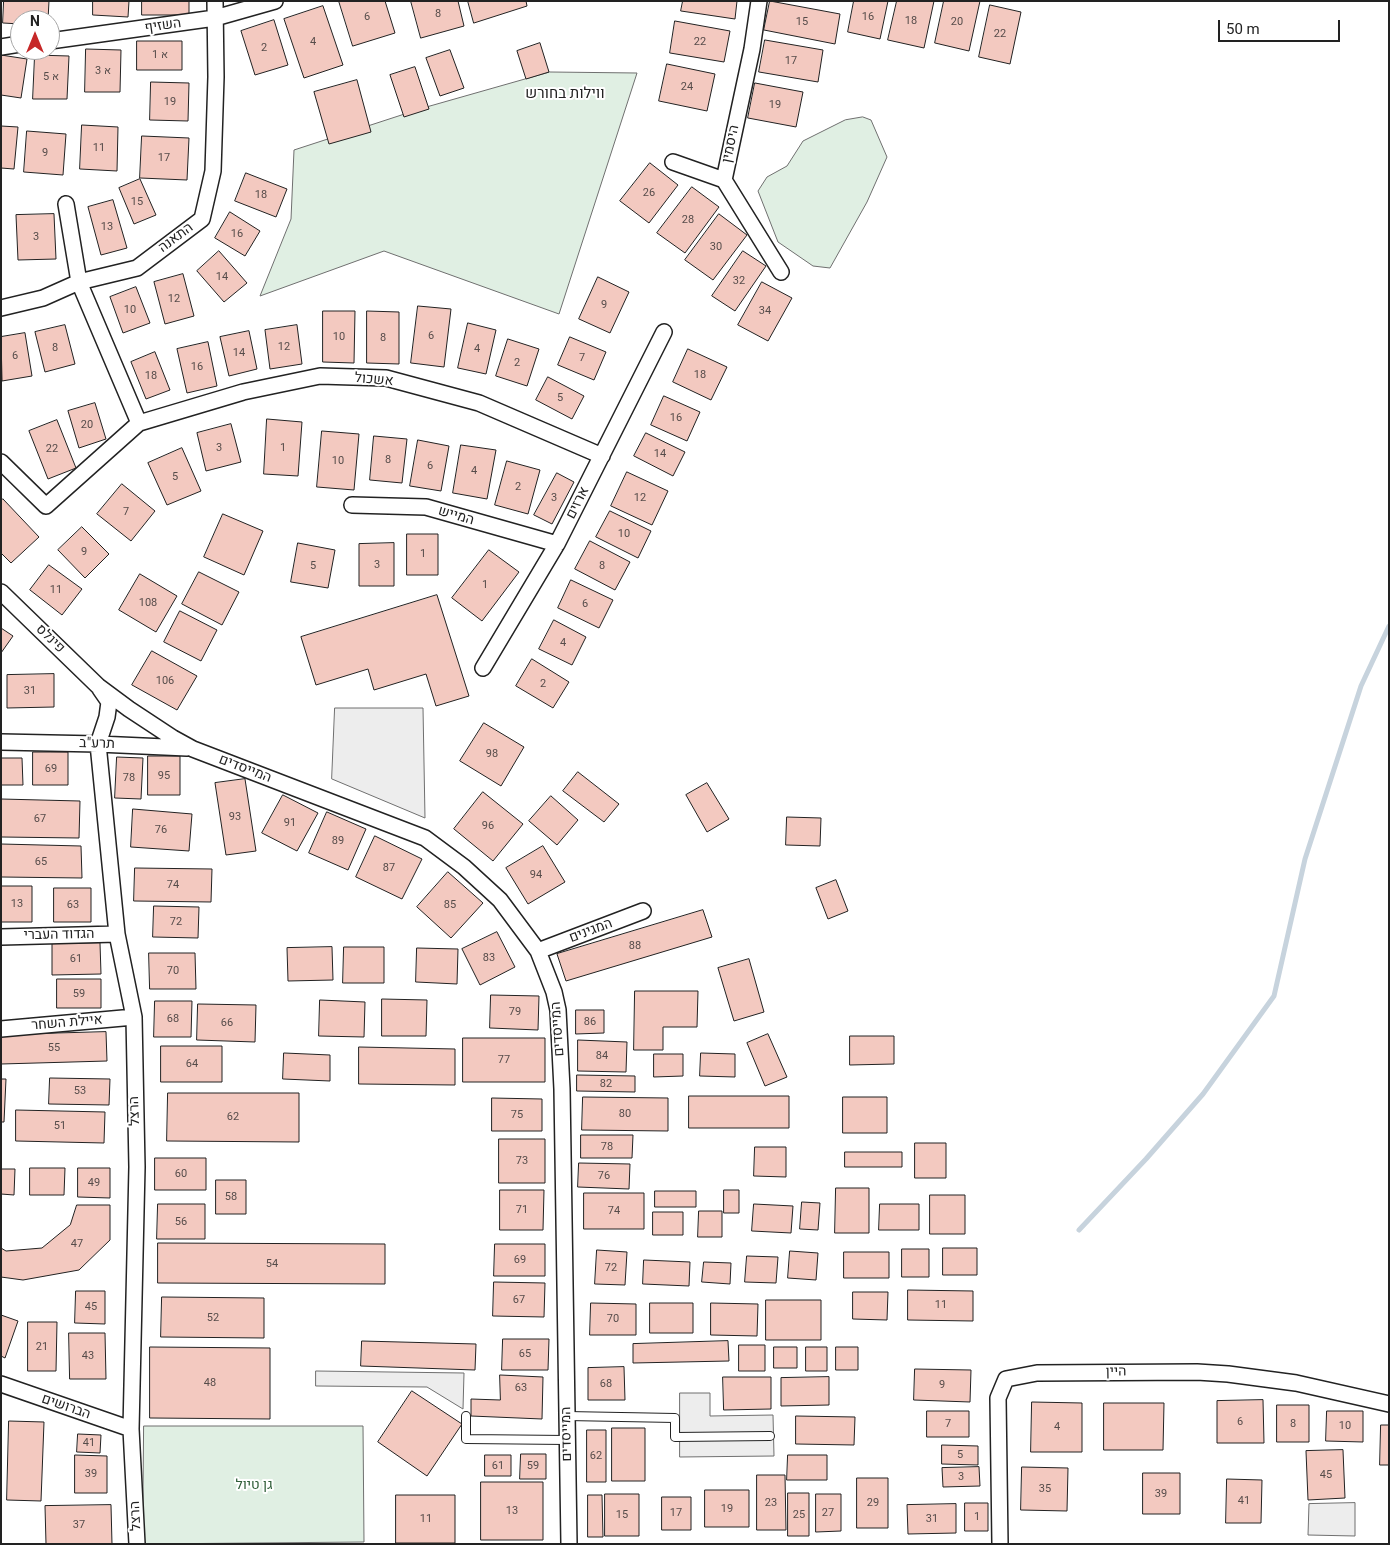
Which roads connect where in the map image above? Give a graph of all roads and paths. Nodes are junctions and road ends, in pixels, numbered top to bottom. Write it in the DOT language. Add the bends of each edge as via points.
graph roads {
  1 [pos="215,1"];
  2 [pos="274,1"];
  3 [pos="759,1"];
  4 [pos="215,18"];
  5 [pos="60,40"];
  6 [pos="673,162"];
  7 [pos="724,180"];
  8 [pos="66,204"];
  9 [pos="781,272"];
  10 [pos="79,282"];
  11 [pos="1,308"];
  12 [pos="664,332"];
  13 [pos="139,423"];
  14 [pos="602,456"];
  15 [pos="1,462"];
  16 [pos="352,504"];
  17 [pos="557,544"];
  18 [pos="1,592"];
  19 [pos="483,668"];
  20 [pos="98,686"];
  21 [pos="1,742"];
  22 [pos="98,744"];
  23 [pos="193,749"];
  24 [pos="643,911"];
  25 [pos="117,934"];
  26 [pos="1,937"];
  27 [pos="538,951"];
  28 [pos="134,1017"];
  29 [pos="1,1029"];
  30 [pos="1,1384"];
  31 [pos="1389,1404"];
  32 [pos="466,1416"];
  33 [pos="567,1416"];
  34 [pos="131,1429"];
  35 [pos="770,1436"];
  36 [pos="567,1440"];
  37 [pos="137,1544"];
  38 [pos="568,1544"];
  39 [pos="1000,1544"];
  1 -- 4 [label="street, התאנה"];
  2 -- 4 [label="street, השזיף"];
  3 -- 7 [label="street, היסמין"];
  4 -- 5 [label="street, השזיף"];
  4 -- 10 [label="street, התאנה" via="213,170 202,219 137,268"];
  6 -- 7 [label="street"];
  7 -- 9 [label="street, היסמין"];
  8 -- 10 [label="street"];
  10 -- 11 [label="street, התאנה" via="43,298"];
  10 -- 13 [label="street"];
  12 -- 14 [label="street, ארזים"];
  13 -- 14 [label="street, אשכול" via="243,392 320,376 386,378 479,403"];
  13 -- 15 [label="street, אשכול" via="46,506"];
  14 -- 17 [label="street, ארזים"];
  16 -- 17 [label="street, המייש" via="426,507"];
  17 -- 19 [label="street, ארזים"];
  18 -- 20 [label="street, פינלס"];
  20 -- 22 [label="street, הרצל" via="109,702"];
  20 -- 23 [label="street, המייסדים"];
  21 -- 22 [label="street, תרע\"ב"];
  22 -- 23 [label="street, תרע\"ב"];
  22 -- 25 [label="street, הרצל"];
  23 -- 27 [label="street, המייסדים" via="425,838 500,900"];
  24 -- 27 [label="street, המגינים"];
  25 -- 26 [label="street, הגדוד העברי"];
  25 -- 28 [label="street, הרצל"];
  27 -- 33 [label="street, המייסדים" via="558,1010"];
  28 -- 29 [label="street, איילת השחר"];
  28 -- 34 [label="street, הרצל" via="137,1167"];
  30 -- 34 [label="street, הברושים"];
  31 -- 39 [label="street, היין" via="1296,1383 1205,1373 1037,1373 1006,1379 998,1398"];
  32 -- 36 [label="lane" via="466,1439"];
  33 -- 35 [label="lane" via="675,1418 675,1437"];
  33 -- 36 [label="street, המייסדים"];
  34 -- 37 [label="street, הרצל"];
  36 -- 38 [label="street, המייסדים"];
}
